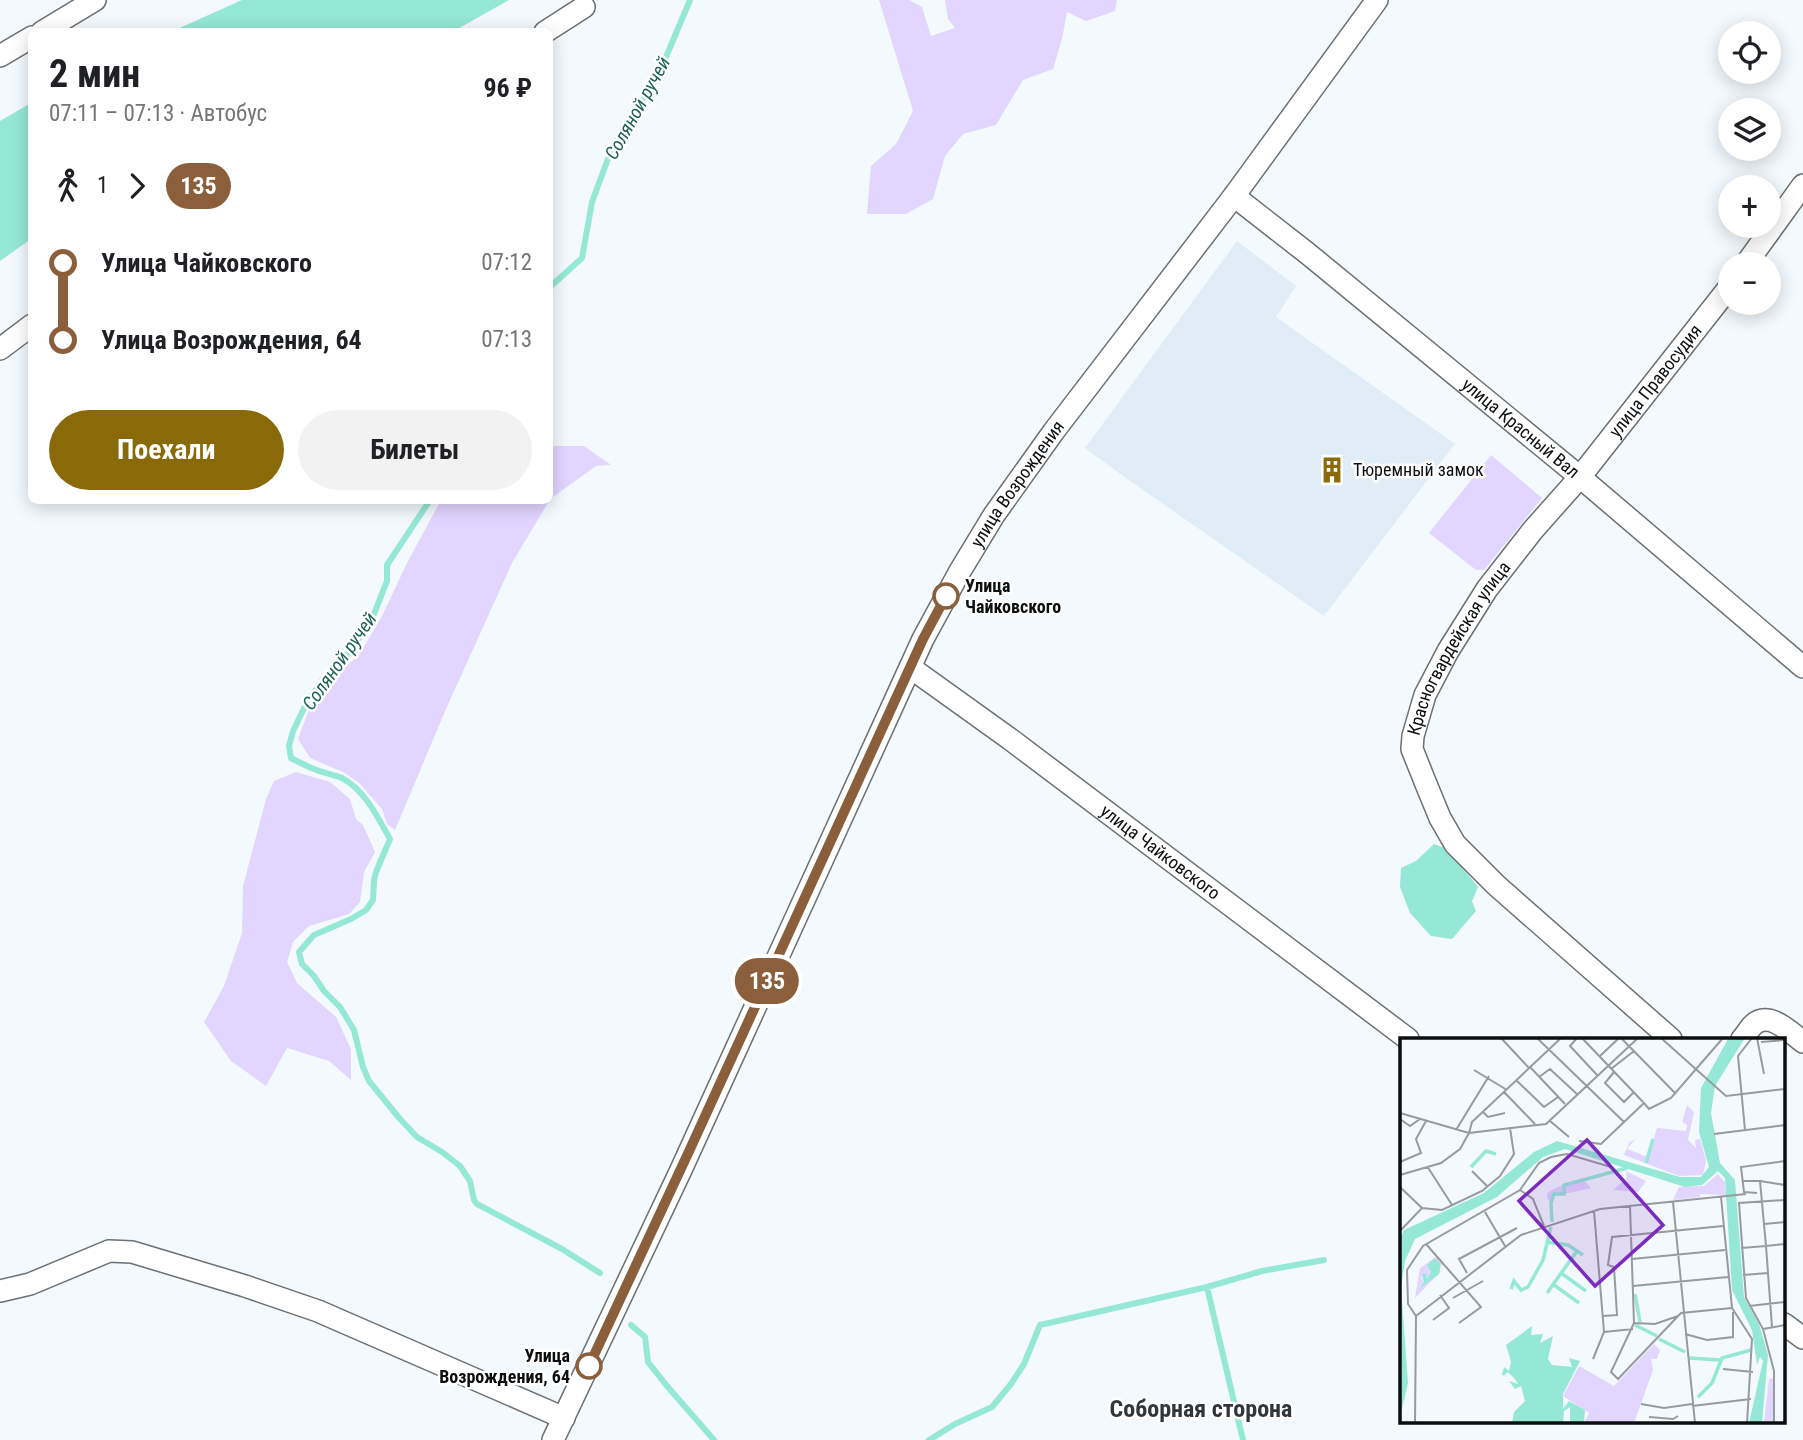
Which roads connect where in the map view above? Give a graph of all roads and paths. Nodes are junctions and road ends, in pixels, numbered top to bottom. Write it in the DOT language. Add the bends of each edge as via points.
graph roads {
  1 [pos="95,0"];
  2 [pos="1377,0"];
  3 [pos="584,7"];
  4 [pos="49,28"];
  5 [pos="551,28"];
  6 [pos="28,39"];
  7 [pos="0,56"];
  8 [pos="1803,185"];
  9 [pos="1234,196"];
  10 [pos="1755,252"];
  11 [pos="1718,302"];
  12 [pos="28,328"];
  13 [pos="0,349"];
  14 [pos="1580,477"];
  15 [pos="1803,667"];
  16 [pos="911,668"];
  17 [pos="1407,1038"];
  18 [pos="1670,1038"];
  19 [pos="1743,1038"];
  20 [pos="1803,1042"];
  21 [pos="0,1291"];
  22 [pos="1786,1325"];
  23 [pos="1803,1338"];
  24 [pos="564,1418"];
  25 [pos="553,1440"];
  1 -- 4 [label="street"];
  2 -- 9 [label="street, улица Возрождения"];
  3 -- 5 [label="street"];
  6 -- 7 [label="street"];
  8 -- 10 [label="street"];
  9 -- 14 [label="street, улица Красный Вал"];
  9 -- 16 [label="street, улица Возрождения" via="994,515 960,570"];
  11 -- 14 [label="street, улица Правосудия"];
  12 -- 13 [label="street"];
  14 -- 15 [label="street, улица Красный Вал"];
  14 -- 18 [label="street, Красногвардейская улица" via="1487,590 1448,651 1424,695 1412,750 1455,844"];
  16 -- 17 [label="street, улица Чайковского"];
  16 -- 24 [label="street, улица Возрождения"];
  19 -- 20 [label="street" via="1760,1021 1774,1021"];
  21 -- 24 [label="street" via="30,1284 109,1251 132,1252 317,1311"];
  22 -- 23 [label="street"];
  24 -- 25 [label="street, улица Возрождения"];
}
